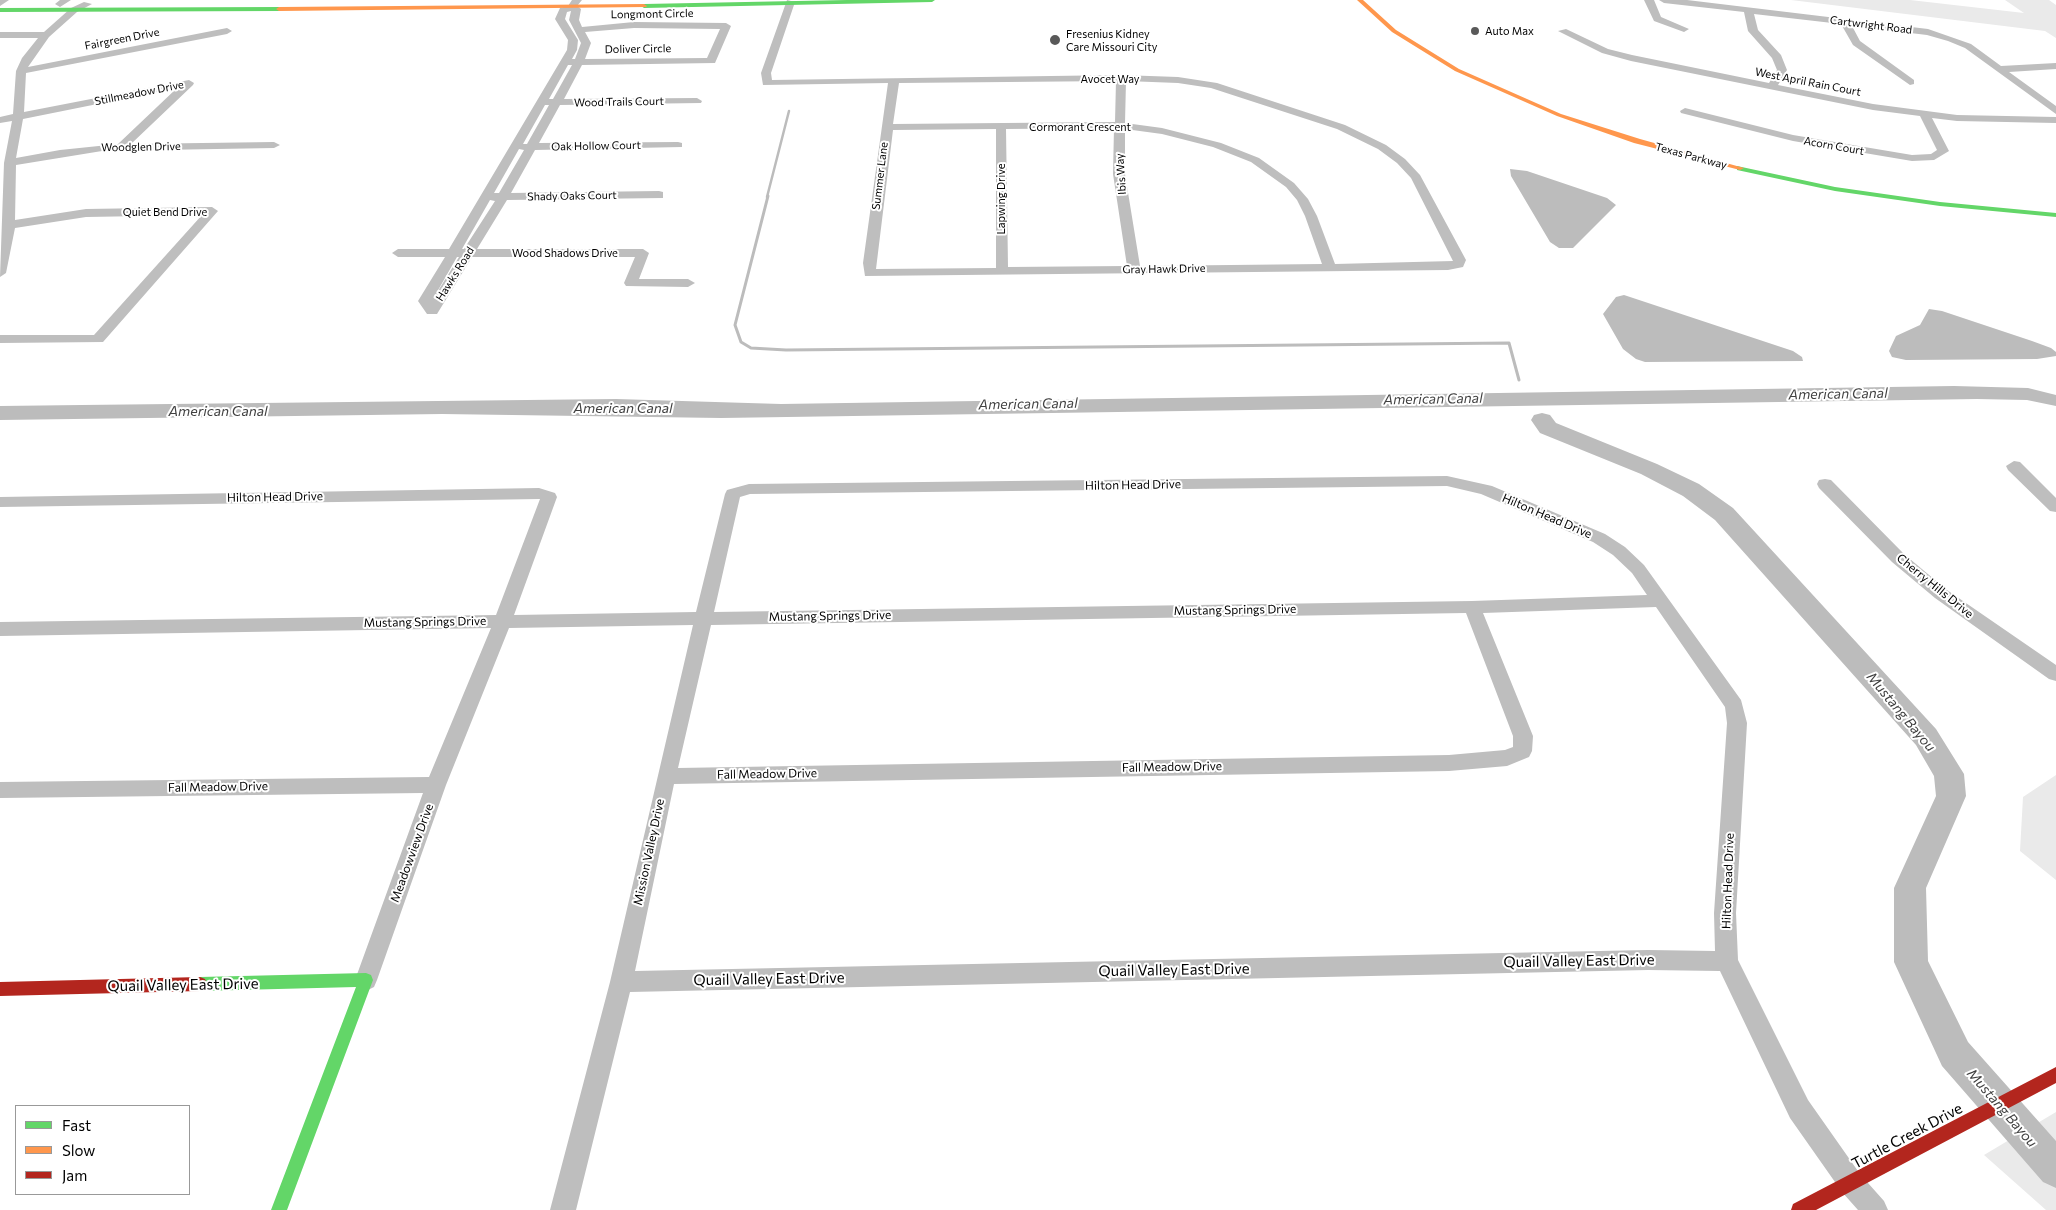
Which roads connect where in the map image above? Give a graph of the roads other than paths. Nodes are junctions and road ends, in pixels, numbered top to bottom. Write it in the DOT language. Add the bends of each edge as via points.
graph roads {
  1 [pos="4,0"];
  2 [pos="591,0"];
  3 [pos="932,0"];
  4 [pos="1360,0"];
  5 [pos="1649,0"];
  6 [pos="1664,0"];
  7 [pos="790,1"];
  8 [pos="63,2"];
  9 [pos="0,4"];
  10 [pos="574,4"];
  11 [pos="87,7"];
  12 [pos="0,10"];
  13 [pos="74,10"];
  14 [pos="1748,10"];
  15 [pos="1845,22"];
  16 [pos="1404,23"];
  17 [pos="1684,29"];
  18 [pos="580,30"];
  19 [pos="227,31"];
  20 [pos="1563,31"];
  21 [pos="0,35"];
  22 [pos="46,35"];
  23 [pos="711,61"];
  24 [pos="565,62"];
  25 [pos="579,62"];
  26 [pos="2056,66"];
  27 [pos="1999,69"];
  28 [pos="21,71"];
  29 [pos="1121,78"];
  30 [pos="894,80"];
  31 [pos="1910,82"];
  32 [pos="1772,87"];
  33 [pos="697,101"];
  34 [pos="541,102"];
  35 [pos="557,102"];
  36 [pos="1685,111"];
  37 [pos="2056,111"];
  38 [pos="1925,115"];
  39 [pos="18,117"];
  40 [pos="0,120"];
  41 [pos="2056,120"];
  42 [pos="1120,125"];
  43 [pos="1001,126"];
  44 [pos="886,127"];
  45 [pos="274,145"];
  46 [pos="678,145"];
  47 [pos="532,146"];
  48 [pos="122,147"];
  49 [pos="515,147"];
  50 [pos="10,163"];
  51 [pos="659,195"];
  52 [pos="485,197"];
  53 [pos="503,197"];
  54 [pos="2056,206"];
  55 [pos="2056,215"];
  56 [pos="10,225"];
  57 [pos="453,252"];
  58 [pos="470,252"];
  59 [pos="398,253"];
  60 [pos="1458,264"];
  61 [pos="1330,266"];
  62 [pos="1134,270"];
  63 [pos="1002,272"];
  64 [pos="0,273"];
  65 [pos="870,273"];
  66 [pos="688,282"];
  67 [pos="0,339"];
  68 [pos="2014,466"];
  69 [pos="1825,484"];
  70 [pos="733,494"];
  71 [pos="550,497"];
  72 [pos="0,502"];
  73 [pos="2056,507"];
  74 [pos="1659,601"];
  75 [pos="1472,607"];
  76 [pos="703,617"];
  77 [pos="503,621"];
  78 [pos="0,629"];
  79 [pos="2056,674"];
  80 [pos="666,776"];
  81 [pos="436,785"];
  82 [pos="0,790"];
  83 [pos="1727,961"];
  84 [pos="366,980"];
  85 [pos="621,982"];
  86 [pos="0,989"];
  87 [pos="2056,1076"];
  88 [pos="1851,1183"];
  89 [pos="279,1210"];
  90 [pos="563,1210"];
  91 [pos="1799,1210"];
  92 [pos="1875,1210"];
  1 -- 9 [label="street"];
  2 -- 10 [label="main road"];
  3 -- 7 [label="main road"];
  4 -- 55 [label="main road, Texas Parkway" via="1394,30 1457,70 1559,115 1637,141 1719,164 1835,189 1940,204"];
  5 -- 17 [label="street" via="1657,19"];
  6 -- 14 [label="street, Cartwright Road"];
  7 -- 10 [label="main road"];
  7 -- 30 [label="street, Avocet Way" via="766,73 767,82"];
  8 -- 9 [label="main road"];
  8 -- 11 [label="main road"];
  10 -- 11 [label="main road"];
  10 -- 18 [label="street, Hawks Road" via="574,20"];
  10 -- 24 [label="street, Hawks Road" via="563,10 560,19 573,46"];
  11 -- 13 [label="main road"];
  11 -- 22 [label="street"];
  12 -- 13 [label="main road"];
  13 -- 22 [label="street"];
  14 -- 15 [label="street, Cartwright Road"];
  14 -- 32 [label="street" via="1753,31 1778,57 1782,70"];
  15 -- 27 [label="street, Cartwright Road" via="1928,32 1952,39 1968,46"];
  15 -- 31 [label="street" via="1856,43"];
  16 -- 54 [label="main road, Texas Parkway" via="1460,62 1509,86 1602,122 1678,145 1867,186"];
  18 -- 23 [label="street, Longmont Circle" via="634,25 726,26"];
  18 -- 25 [label="street, Hawks Road" via="586,43"];
  19 -- 28 [label="street, Fairgreen Drive"];
  20 -- 32 [label="street, West April Rain Court" via="1605,51 1631,58"];
  21 -- 22 [label="street"];
  22 -- 28 [label="street"];
  23 -- 25 [label="street, Doliver Circle"];
  24 -- 25 [label="street, Doliver Circle"];
  24 -- 34 [label="street, Hawks Road"];
  25 -- 35 [label="street, Hawks Road"];
  26 -- 27 [label="street"];
  27 -- 37 [label="street, Cartwright Road"];
  28 -- 39 [label="street"];
  29 -- 30 [label="street, Avocet Way"];
  29 -- 42 [label="street, Ibis Way"];
  29 -- 60 [label="street, Avocet Way" via="1213,85 1341,127 1382,147 1416,177 1460,260"];
  30 -- 44 [label="street, Summer Lane"];
  32 -- 38 [label="street, West April Rain Court"];
  33 -- 35 [label="street, Wood Trails Court"];
  34 -- 35 [label="street, Wood Trails Court"];
  34 -- 49 [label="street, Hawks Road"];
  35 -- 47 [label="street, Hawks Road"];
  36 -- 38 [label="street, Acorn Court" via="1793,138 1919,158 1934,157 1943,151"];
  38 -- 41 [label="street, West April Rain Court"];
  39 -- 40 [label="street, Stillmeadow Drive"];
  39 -- 48 [label="street, Stillmeadow Drive" via="189,83"];
  39 -- 50 [label="street"];
  42 -- 43 [label="street, Cormorant Crescent"];
  42 -- 61 [label="street, Cormorant Crescent" via="1209,143 1236,152 1273,171 1302,199"];
  42 -- 62 [label="street, Ibis Way" via="1119,174"];
  43 -- 44 [label="street, Cormorant Crescent"];
  43 -- 63 [label="street, Lapwing Drive"];
  44 -- 65 [label="street, Summer Lane"];
  45 -- 48 [label="street, Woodglen Drive"];
  46 -- 47 [label="street, Oak Hollow Court"];
  47 -- 49 [label="street, Oak Hollow Court"];
  47 -- 53 [label="street, Hawks Road"];
  48 -- 50 [label="street, Woodglen Drive" via="80,150"];
  49 -- 52 [label="street, Hawks Road"];
  50 -- 56 [label="street"];
  51 -- 53 [label="street, Shady Oaks Court"];
  52 -- 53 [label="street, Shady Oaks Court"];
  52 -- 57 [label="street, Hawks Road"];
  53 -- 58 [label="street, Hawks Road"];
  56 -- 64 [label="street"];
  56 -- 67 [label="street, Quiet Bend Drive" via="86,213 212,211 98,339"];
  57 -- 58 [label="street, Wood Shadows Drive"];
  57 -- 58 [label="street, Hawks Road" via="425,301 432,311"];
  57 -- 59 [label="street, Wood Shadows Drive"];
  58 -- 66 [label="street, Wood Shadows Drive" via="643,253 631,283"];
  60 -- 61 [label="street, Gray Hawk Drive"];
  61 -- 62 [label="street, Gray Hawk Drive"];
  62 -- 63 [label="street, Gray Hawk Drive"];
  63 -- 65 [label="street, Gray Hawk Drive"];
  68 -- 73 [label="street"];
  69 -- 79 [label="street, Cherry Hills Drive" via="1898,558 1941,594"];
  70 -- 74 [label="street, Hilton Head Drive" via="749,488 1447,481 1486,490 1599,538 1638,569"];
  70 -- 76 [label="street, Mission Valley Drive"];
  71 -- 72 [label="street, Hilton Head Drive" via="540,492"];
  71 -- 77 [label="street, Meadowview Drive"];
  74 -- 75 [label="street, Mustang Springs Drive"];
  74 -- 83 [label="street, Hilton Head Drive" via="1734,705 1737,723 1725,913"];
  75 -- 76 [label="street, Mustang Springs Drive"];
  75 -- 80 [label="street, Fall Meadow Drive" via="1522,736 1522,751 1507,758 1449,763"];
  76 -- 77 [label="street, Mustang Springs Drive"];
  76 -- 80 [label="street, Mission Valley Drive"];
  77 -- 78 [label="street, Mustang Springs Drive"];
  77 -- 81 [label="street, Meadowview Drive"];
  80 -- 85 [label="street, Mission Valley Drive"];
  81 -- 82 [label="street, Fall Meadow Drive"];
  81 -- 84 [label="street, Meadowview Drive"];
  83 -- 85 [label="street, Quail Valley East Drive" via="1638,960"];
  83 -- 88 [label="street, Hilton Head Drive" via="1799,1108"];
  84 -- 86 [label="main road, Quail Valley East Drive"];
  84 -- 89 [label="main road, Meadowview Drive"];
  85 -- 90 [label="street, Mission Valley Drive"];
  87 -- 88 [label="main road, Turtle Creek Drive"];
  88 -- 91 [label="main road, Turtle Creek Drive"];
  88 -- 92 [label="street, Hilton Head Drive"];
}
